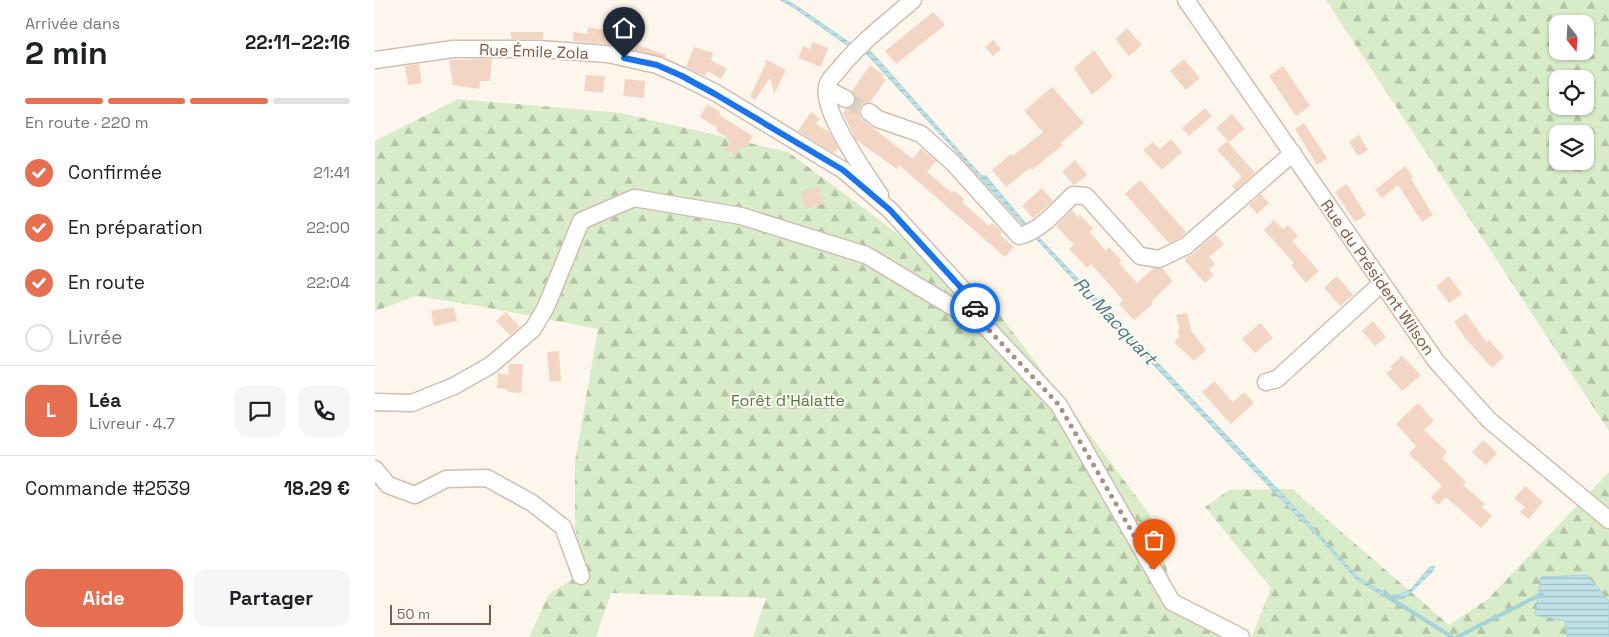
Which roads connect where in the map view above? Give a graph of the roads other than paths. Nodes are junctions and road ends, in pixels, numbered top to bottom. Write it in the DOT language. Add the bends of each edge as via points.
graph roads {
  1 [pos="913,0"];
  2 [pos="1185,0"];
  3 [pos="375,60"];
  4 [pos="827,89"];
  5 [pos="846,99"];
  6 [pos="869,112"];
  7 [pos="1293,154"];
  8 [pos="890,210"];
  9 [pos="1382,283"];
  10 [pos="988,329"];
  11 [pos="1266,382"];
  12 [pos="375,402"];
  13 [pos="375,469"];
  14 [pos="1609,520"];
  15 [pos="581,576"];
  16 [pos="1241,637"];
  1 -- 4 [label="street" via="860,46 828,83"];
  2 -- 7 [label="street, Rue du Président Wilson"];
  3 -- 8 [label="street, Rue Émile Zola" via="453,49 538,49 608,54 657,65 715,94 843,170"];
  4 -- 5 [label="street"];
  4 -- 8 [label="street" via="827,101 836,123"];
  6 -- 7 [label="street" via="878,119 921,134 953,163 1019,236 1040,226 1073,195 1086,196 1140,256 1159,260 1186,246"];
  7 -- 9 [label="street, Rue du Président Wilson"];
  8 -- 10 [label="street" via="965,292"];
  9 -- 11 [label="street" via="1277,379"];
  9 -- 14 [label="street, Rue du Président Wilson" via="1437,360 1489,420"];
  10 -- 12 [label="street" via="866,255 741,216 634,198 581,222 546,307 533,329 491,365 454,386 412,403"];
  10 -- 16 [label="street" via="1059,405 1173,602"];
  13 -- 15 [label="street" via="388,486 415,495 446,479 487,478 532,503 563,527"];
}
